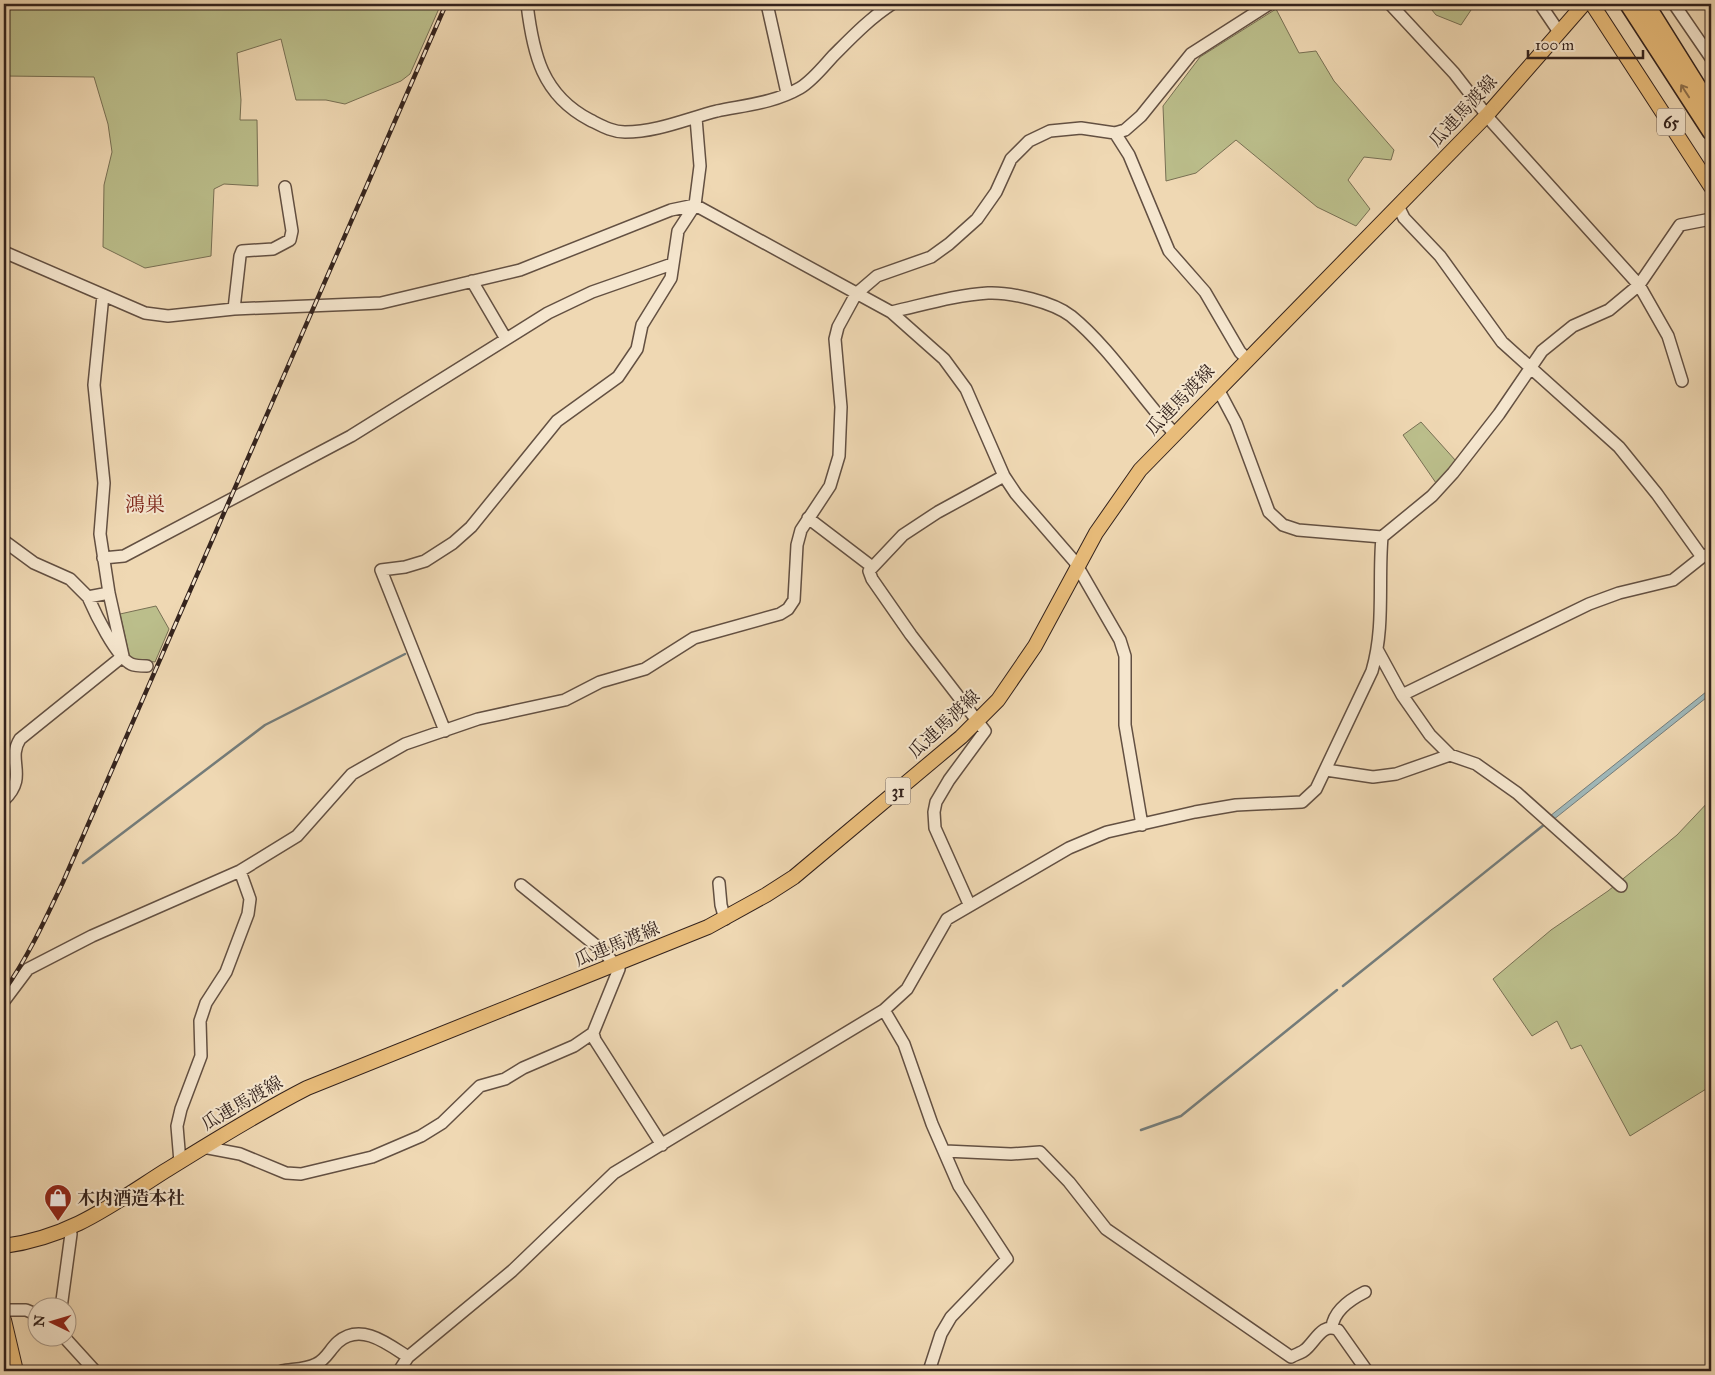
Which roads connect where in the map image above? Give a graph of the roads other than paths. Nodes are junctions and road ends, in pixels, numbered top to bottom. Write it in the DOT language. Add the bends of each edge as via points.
graph roads {
  1 [pos="527,4"];
  2 [pos="767,4"];
  3 [pos="892,4"];
  4 [pos="1268,4"];
  5 [pos="1390,4"];
  6 [pos="1540,4"];
  7 [pos="1584,4"];
  8 [pos="1592,4"];
  9 [pos="1628,4"];
  10 [pos="1646,4"];
  11 [pos="1674,4"];
  12 [pos="1559,32"];
  13 [pos="1711,58"];
  14 [pos="787,93"];
  15 [pos="1711,108"];
  16 [pos="1487,115"];
  17 [pos="696,118"];
  18 [pos="1711,132"];
  19 [pos="1115,133"];
  20 [pos="285,187"];
  21 [pos="1711,187"];
  22 [pos="695,206"];
  23 [pos="1398,206"];
  24 [pos="1711,220"];
  25 [pos="4,252"];
  26 [pos="672,264"];
  27 [pos="472,281"];
  28 [pos="1640,285"];
  29 [pos="856,294"];
  30 [pos="103,295"];
  31 [pos="234,309"];
  32 [pos="891,312"];
  33 [pos="506,339"];
  34 [pos="1246,360"];
  35 [pos="1531,369"];
  36 [pos="1682,381"];
  37 [pos="1218,389"];
  38 [pos="1174,433"];
  39 [pos="1004,476"];
  40 [pos="808,518"];
  41 [pos="1382,537"];
  42 [pos="4,541"];
  43 [pos="1707,555"];
  44 [pos="103,558"];
  45 [pos="871,566"];
  46 [pos="1078,568"];
  47 [pos="109,594"];
  48 [pos="88,597"];
  49 [pos="1378,651"];
  50 [pos="123,656"];
  51 [pos="147,666"];
  52 [pos="1402,695"];
  53 [pos="977,722"];
  54 [pos="445,731"];
  55 [pos="1450,755"];
  56 [pos="1326,770"];
  57 [pos="4,800"];
  58 [pos="1142,825"];
  59 [pos="240,871"];
  60 [pos="719,883"];
  61 [pos="521,885"];
  62 [pos="1621,886"];
  63 [pos="969,904"];
  64 [pos="725,919"];
  65 [pos="615,965"];
  66 [pos="4,1001"];
  67 [pos="884,1010"];
  68 [pos="593,1033"];
  69 [pos="662,1145"];
  70 [pos="203,1147"];
  71 [pos="945,1151"];
  72 [pos="180,1162"];
  73 [pos="70,1229"];
  74 [pos="4,1246"];
  75 [pos="1365,1292"];
  76 [pos="63,1298"];
  77 [pos="4,1310"];
  78 [pos="28,1311"];
  79 [pos="4,1320"];
  80 [pos="1332,1327"];
  81 [pos="5,1334"];
  82 [pos="74,1348"];
  83 [pos="408,1356"];
  84 [pos="16,1371"];
  85 [pos="95,1371"];
  86 [pos="282,1371"];
  87 [pos="399,1371"];
  88 [pos="929,1371"];
  89 [pos="1367,1371"];
  1 -- 17 [label="street" via="531,38 544,75 556,95 573,112 608,130 624,132 657,129"];
  2 -- 14 [label="street"];
  3 -- 14 [label="street" via="866,22 801,88"];
  4 -- 19 [label="street" via="1191,54 1141,116 1125,130"];
  5 -- 16 [label="street" via="1454,73"];
  6 -- 12 [label="street"];
  7 -- 12 [label="main road, 瓜連馬渡線 / 31"];
  8 -- 21 [label="main road, 65"];
  18 -- 9 [label="highway, one-way"];
  10 -- 15 [label="highway"];
  11 -- 13 [label="street"];
  12 -- 16 [label="main road, 瓜連馬渡線 / 31"];
  14 -- 17 [label="street" via="766,103"];
  16 -- 23 [label="main road, 瓜連馬渡線 / 31"];
  16 -- 28 [label="street"];
  17 -- 22 [label="street" via="700,166"];
  19 -- 29 [label="street" via="1081,128 1050,131 1029,141 1011,159 996,192 977,219 963,232 932,257 877,276"];
  19 -- 34 [label="street" via="1129,156 1169,251 1205,292"];
  20 -- 31 [label="street" via="292,231 290,240 273,249 242,251"];
  22 -- 26 [label="street" via="678,231"];
  22 -- 27 [label="street" via="671,210 520,270"];
  22 -- 29 [label="street"];
  23 -- 34 [label="main road, 瓜連馬渡線 / 31"];
  23 -- 35 [label="street" via="1404,218 1440,256 1502,342"];
  24 -- 28 [label="street" via="1680,225"];
  25 -- 30 [label="street"];
  26 -- 33 [label="street" via="592,292 548,313"];
  26 -- 54 [label="street" via="670,278 642,325 637,349 618,377 557,421 471,527 453,543 405,568 380,570"];
  27 -- 31 [label="street" via="381,303"];
  27 -- 33 [label="street"];
  28 -- 35 [label="street" via="1609,310 1558,336 1542,351"];
  28 -- 36 [label="street" via="1668,336"];
  29 -- 32 [label="street"];
  29 -- 40 [label="street" via="835,339 841,407 839,456 830,486"];
  30 -- 31 [label="street" via="145,313 168,316"];
  30 -- 44 [label="street" via="94,385 104,483 100,534"];
  32 -- 38 [label="street" via="989,293 1027,296 1070,315"];
  32 -- 39 [label="street" via="944,360 966,389"];
  33 -- 44 [label="street" via="351,436 124,556"];
  34 -- 37 [label="main road, 瓜連馬渡線 / 31"];
  35 -- 41 [label="street" via="1453,473 1432,496"];
  35 -- 43 [label="street" via="1619,447"];
  37 -- 38 [label="main road, 瓜連馬渡線 / 31"];
  37 -- 41 [label="street" via="1236,423 1269,512 1283,525 1298,530"];
  38 -- 46 [label="main road, 瓜連馬渡線 / 31" via="1117,500"];
  39 -- 45 [label="street" via="903,535"];
  39 -- 46 [label="street"];
  40 -- 45 [label="street"];
  40 -- 54 [label="street" via="797,545 794,600 788,610 694,638 645,669 600,682 565,700 478,718"];
  41 -- 49 [label="street"];
  42 -- 48 [label="street" via="34,563 70,578"];
  43 -- 52 [label="street" via="1672,580 1618,593 1589,604"];
  44 -- 47 [label="street"];
  45 -- 53 [label="street" via="870,571 878,587"];
  46 -- 53 [label="main road, 瓜連馬渡線 / 31" via="1019,670 998,700"];
  46 -- 58 [label="street" via="1120,640 1125,656 1125,725"];
  47 -- 48 [label="street"];
  47 -- 50 [label="street"];
  48 -- 50 [label="street" via="102,628"];
  49 -- 52 [label="street"];
  49 -- 56 [label="street" via="1372,671"];
  50 -- 51 [label="street" via="130,664"];
  50 -- 57 [label="street" via="20,739 16,746 17,782 13,792"];
  52 -- 55 [label="street" via="1430,735"];
  53 -- 63 [label="street" via="985,731 948,780 934,812 935,828"];
  53 -- 64 [label="main road, 瓜連馬渡線 / 31" via="794,877"];
  54 -- 59 [label="street" via="405,744 352,774 297,836"];
  55 -- 56 [label="street" via="1396,774 1372,777"];
  55 -- 62 [label="street" via="1476,764 1517,793"];
  56 -- 58 [label="street" via="1316,789 1302,802 1236,805"];
  58 -- 63 [label="street" via="1107,832 1069,848"];
  59 -- 66 [label="street" via="92,936 28,969"];
  59 -- 72 [label="street" via="250,899 248,914 226,972 206,1002 200,1021 201,1056 177,1126"];
  60 -- 64 [label="street"];
  61 -- 65 [label="street" via="604,952"];
  63 -- 67 [label="street" via="947,919 915,978"];
  64 -- 65 [label="main road, 瓜連馬渡線 / 31"];
  65 -- 68 [label="street" via="619,969 618,974"];
  65 -- 70 [label="main road, 瓜連馬渡線 / 31" via="307,1088"];
  67 -- 69 [label="street"];
  67 -- 71 [label="street" via="904,1044"];
  68 -- 69 [label="street"];
  68 -- 70 [label="street" via="574,1046 505,1079 480,1086 432,1131 372,1157 308,1172 286,1173 240,1154"];
  69 -- 83 [label="street" via="614,1173 512,1271"];
  70 -- 72 [label="main road, 瓜連馬渡線 / 31"];
  71 -- 80 [label="street" via="1040,1152 1106,1229 1291,1357 1305,1350 1325,1328"];
  71 -- 88 [label="street" via="959,1186 1007,1259 951,1317 941,1334"];
  72 -- 73 [label="main road, 瓜連馬渡線 / 31"];
  73 -- 74 [label="main road, 瓜連馬渡線 / 31" via="43,1239"];
  73 -- 76 [label="street"];
  75 -- 80 [label="street" via="1342,1308 1333,1319"];
  77 -- 78 [label="street"];
  79 -- 81 [label="main road"];
  80 -- 89 [label="street" via="1338,1330"];
  81 -- 84 [label="main road"];
  82 -- 85 [label="street"];
  83 -- 86 [label="street" via="376,1337 356,1335 336,1343 316,1364"];
  83 -- 87 [label="street"];
}
